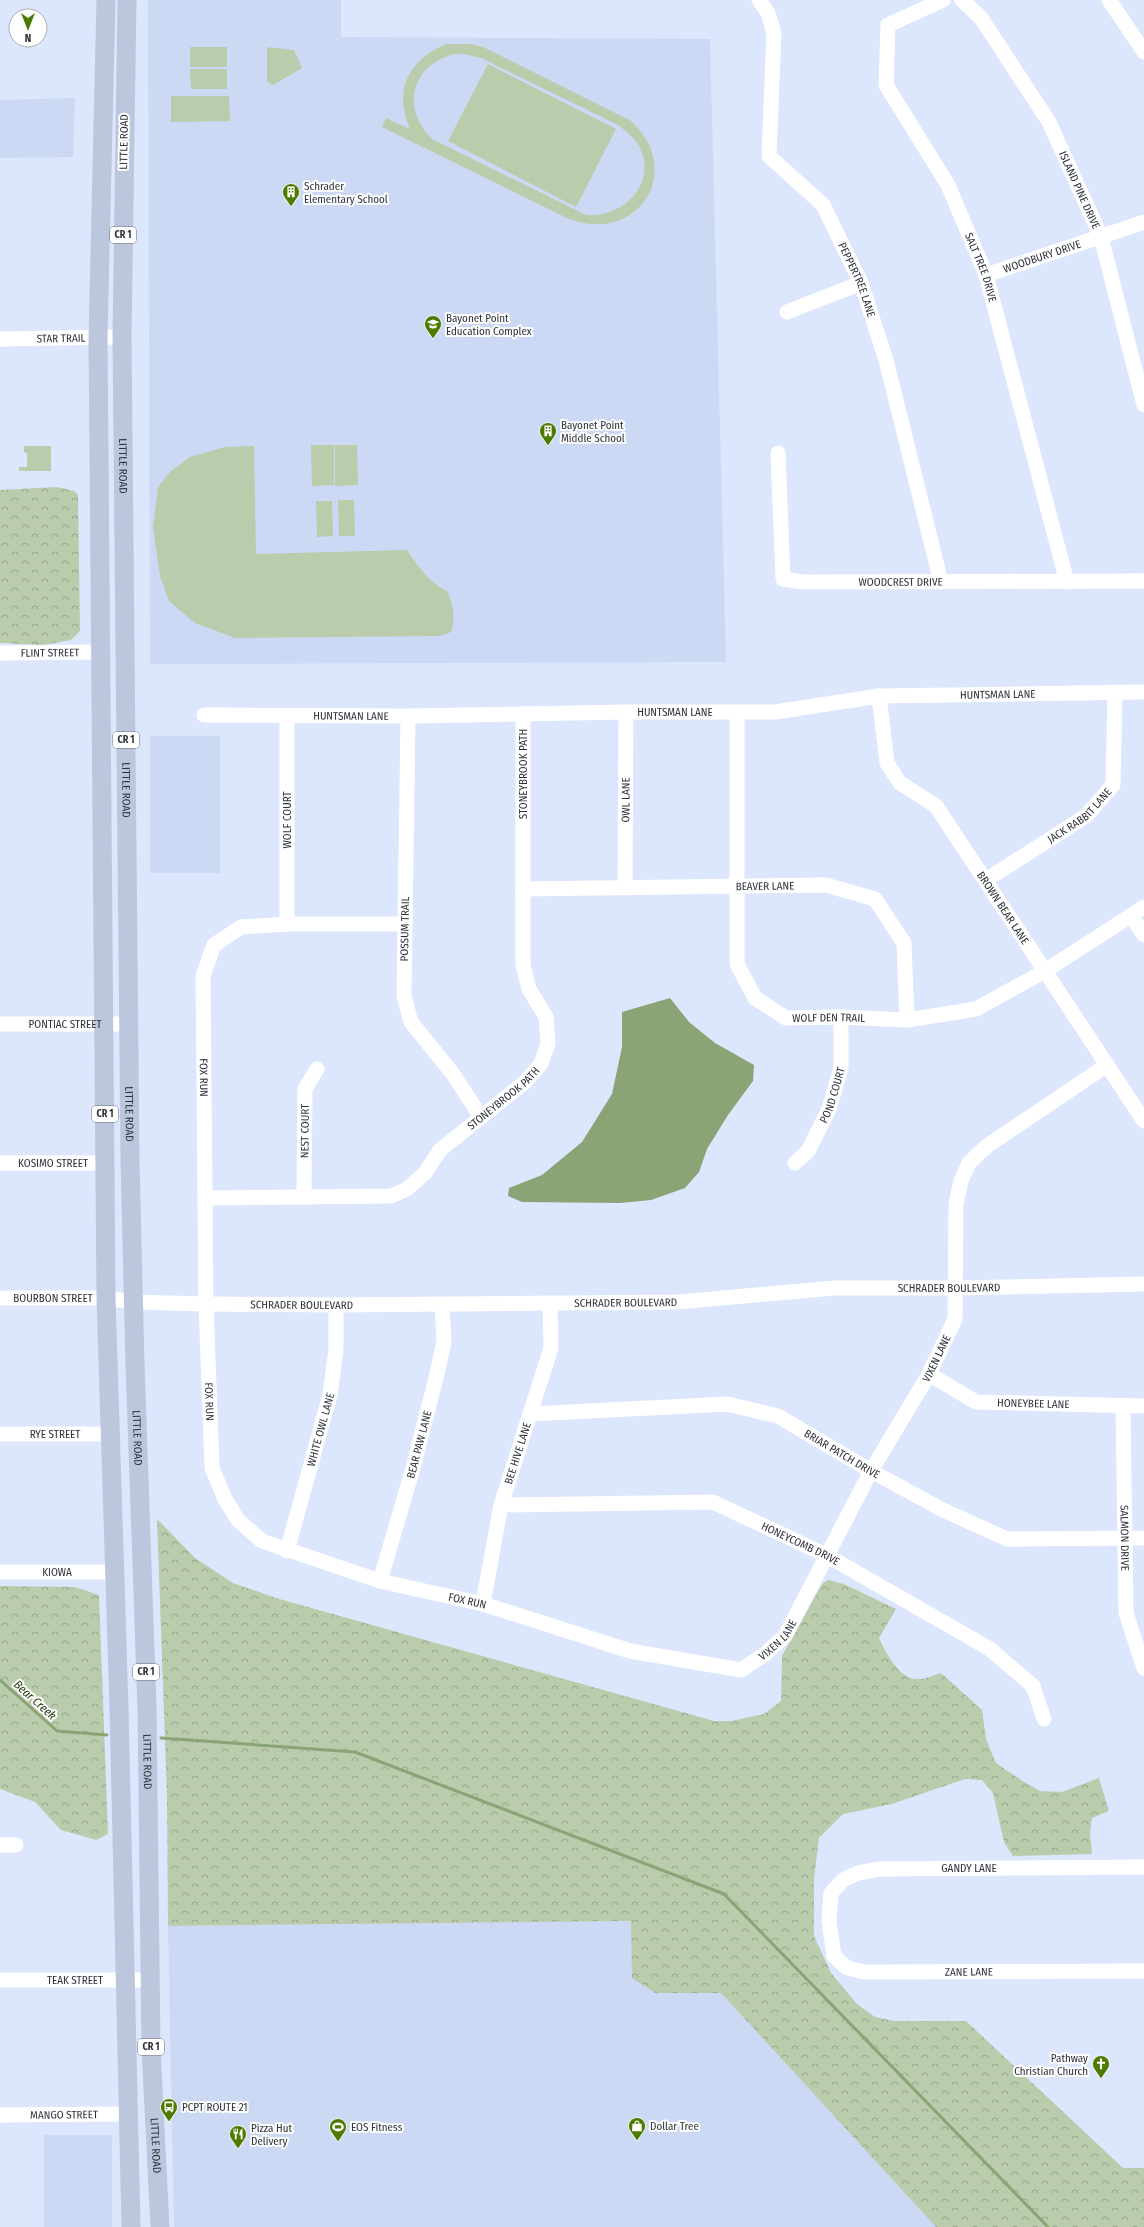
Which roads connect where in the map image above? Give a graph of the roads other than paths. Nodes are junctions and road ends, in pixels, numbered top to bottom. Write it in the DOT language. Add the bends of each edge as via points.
graph roads {
  1 [pos="106,0"];
  2 [pos="127,0"];
  3 [pos="759,0"];
  4 [pos="942,0"];
  5 [pos="962,0"];
  6 [pos="1109,0"];
  7 [pos="1144,52"];
  8 [pos="1144,222"];
  9 [pos="1101,237"];
  10 [pos="986,275"];
  11 [pos="862,283"];
  12 [pos="787,312"];
  13 [pos="98,337"];
  14 [pos="122,337"];
  15 [pos="0,339"];
  16 [pos="1144,405"];
  17 [pos="778,453"];
  18 [pos="1144,581"];
  19 [pos="941,582"];
  20 [pos="1067,582"];
  21 [pos="100,652"];
  22 [pos="0,653"];
  23 [pos="1115,692"];
  24 [pos="1144,692"];
  25 [pos="879,696"];
  26 [pos="626,712"];
  27 [pos="737,713"];
  28 [pos="522,714"];
  29 [pos="204,716"];
  30 [pos="288,716"];
  31 [pos="408,716"];
  32 [pos="986,880"];
  33 [pos="737,886"];
  34 [pos="625,888"];
  35 [pos="523,889"];
  36 [pos="1144,907"];
  37 [pos="1131,916"];
  38 [pos="287,924"];
  39 [pos="405,924"];
  40 [pos="1144,935"];
  41 [pos="1045,972"];
  42 [pos="841,1017"];
  43 [pos="907,1020"];
  44 [pos="0,1024"];
  45 [pos="104,1024"];
  46 [pos="129,1024"];
  47 [pos="1107,1065"];
  48 [pos="317,1069"];
  49 [pos="481,1117"];
  50 [pos="1144,1120"];
  51 [pos="0,1163"];
  52 [pos="106,1163"];
  53 [pos="794,1163"];
  54 [pos="304,1197"];
  55 [pos="206,1198"];
  56 [pos="1144,1284"];
  57 [pos="955,1288"];
  58 [pos="0,1298"];
  59 [pos="106,1298"];
  60 [pos="134,1302"];
  61 [pos="550,1303"];
  62 [pos="206,1304"];
  63 [pos="336,1305"];
  64 [pos="442,1305"];
  65 [pos="929,1374"];
  66 [pos="1123,1406"];
  67 [pos="1144,1406"];
  68 [pos="531,1414"];
  69 [pos="0,1434"];
  70 [pos="111,1434"];
  71 [pos="871,1472"];
  72 [pos="501,1505"];
  73 [pos="1126,1538"];
  74 [pos="1144,1538"];
  75 [pos="287,1551"];
  76 [pos="826,1555"];
  77 [pos="0,1572"];
  78 [pos="115,1572"];
  79 [pos="380,1582"];
  80 [pos="483,1604"];
  81 [pos="1144,1668"];
  82 [pos="741,1670"];
  83 [pos="1044,1718"];
  84 [pos="0,1845"];
  85 [pos="16,1845"];
  86 [pos="1144,1867"];
  87 [pos="829,1921"];
  88 [pos="1144,1971"];
  89 [pos="0,1980"];
  90 [pos="125,1980"];
  91 [pos="150,1980"];
  92 [pos="127,2114"];
  93 [pos="0,2115"];
  94 [pos="131,2227"];
  95 [pos="160,2227"];
  1 -- 13 [label="main road, LITTLE ROAD / CR 1"];
  2 -- 14 [label="main road, LITTLE ROAD / CR 1"];
  3 -- 11 [label="street, PEPPERTREE LANE" via="768,13 774,32 769,156 824,205"];
  4 -- 10 [label="street, SALT TREE DRIVE" via="888,25 886,85 948,186"];
  5 -- 9 [label="street, ISLAND PINE DRIVE" via="981,18 1049,122"];
  6 -- 7 [label="street"];
  8 -- 9 [label="street, WOODBURY DRIVE"];
  9 -- 10 [label="street, WOODBURY DRIVE"];
  9 -- 16 [label="street, ISLAND PINE DRIVE"];
  10 -- 20 [label="street, SALT TREE DRIVE"];
  11 -- 12 [label="street"];
  11 -- 19 [label="street, PEPPERTREE LANE" via="886,360"];
  13 -- 14 [label="street, STAR TRAIL"];
  13 -- 15 [label="street, STAR TRAIL"];
  13 -- 21 [label="main road, LITTLE ROAD / CR 1"];
  14 -- 46 [label="main road, LITTLE ROAD / CR 1"];
  17 -- 19 [label="street, WOODCREST DRIVE" via="783,579 803,582"];
  18 -- 20 [label="street, WOODCREST DRIVE"];
  19 -- 20 [label="street, WOODCREST DRIVE"];
  21 -- 22 [label="street, FLINT STREET"];
  21 -- 45 [label="main road, LITTLE ROAD / CR 1"];
  23 -- 24 [label="street, HUNTSMAN LANE"];
  23 -- 25 [label="street, HUNTSMAN LANE"];
  23 -- 32 [label="street, JACK RABBIT LANE" via="1113,785 1086,816"];
  25 -- 27 [label="street, HUNTSMAN LANE" via="775,712"];
  25 -- 32 [label="street, BROWN BEAR LANE" via="887,763 900,783 936,806"];
  26 -- 27 [label="street, HUNTSMAN LANE"];
  26 -- 28 [label="street, HUNTSMAN LANE"];
  26 -- 34 [label="street, OWL LANE"];
  27 -- 33 [label="street, WOLF DEN TRAIL"];
  28 -- 31 [label="street, HUNTSMAN LANE"];
  28 -- 35 [label="street, STONEYBROOK PATH"];
  29 -- 30 [label="street, HUNTSMAN LANE"];
  30 -- 31 [label="street, HUNTSMAN LANE"];
  30 -- 38 [label="street, WOLF COURT"];
  31 -- 39 [label="street, POSSUM TRAIL"];
  32 -- 41 [label="street, BROWN BEAR LANE"];
  33 -- 34 [label="street, BEAVER LANE"];
  33 -- 42 [label="street, WOLF DEN TRAIL" via="737,964 755,998 786,1018"];
  33 -- 43 [label="street, BEAVER LANE" via="826,884 874,899 904,943"];
  34 -- 35 [label="street, BEAVER LANE"];
  35 -- 49 [label="street, STONEYBROOK PATH" via="523,964 529,989 546,1017 548,1043 541,1064 526,1082"];
  36 -- 37 [label="street, WOLF DEN TRAIL"];
  37 -- 40 [label="street"];
  37 -- 41 [label="street, WOLF DEN TRAIL"];
  38 -- 39 [label="street, FOX RUN"];
  38 -- 55 [label="street, FOX RUN" via="241,927 214,945 203,976"];
  39 -- 49 [label="street, POSSUM TRAIL" via="404,996 411,1022 453,1074"];
  41 -- 43 [label="street, WOLF DEN TRAIL" via="976,1009"];
  41 -- 47 [label="street, BROWN BEAR LANE"];
  42 -- 43 [label="street, WOLF DEN TRAIL"];
  42 -- 53 [label="street, POND COURT" via="841,1068 829,1108 808,1151"];
  44 -- 45 [label="street, PONTIAC STREET"];
  45 -- 46 [label="street, PONTIAC STREET"];
  45 -- 52 [label="main road, LITTLE ROAD / CR 1"];
  46 -- 60 [label="main road, LITTLE ROAD / CR 1"];
  47 -- 50 [label="street, BROWN BEAR LANE"];
  47 -- 57 [label="street, VIXEN LANE" via="987,1146 969,1163 961,1181 956,1203"];
  48 -- 54 [label="street, NEST COURT" via="305,1089"];
  49 -- 54 [label="street, STONEYBROOK PATH" via="440,1150 425,1173 407,1189 391,1196"];
  51 -- 52 [label="street, KOSIMO STREET"];
  52 -- 59 [label="main road, LITTLE ROAD / CR 1"];
  54 -- 55 [label="street, STONEYBROOK PATH"];
  55 -- 62 [label="street, FOX RUN"];
  56 -- 57 [label="street, SCHRADER BOULEVARD"];
  57 -- 61 [label="street, SCHRADER BOULEVARD" via="834,1288 678,1302"];
  57 -- 65 [label="street, VIXEN LANE" via="955,1319"];
  58 -- 59 [label="street, BOURBON STREET"];
  59 -- 60 [label="street, SCHRADER BOULEVARD"];
  59 -- 70 [label="main road, LITTLE ROAD / CR 1"];
  60 -- 62 [label="street, SCHRADER BOULEVARD"];
  60 -- 91 [label="main road, LITTLE ROAD / CR 1" via="147,1708"];
  61 -- 64 [label="street, SCHRADER BOULEVARD"];
  61 -- 68 [label="street, BEE HIVE LANE" via="551,1348"];
  62 -- 63 [label="street, SCHRADER BOULEVARD"];
  62 -- 75 [label="street, FOX RUN" via="212,1468 225,1499 238,1520 262,1542"];
  63 -- 64 [label="street, SCHRADER BOULEVARD"];
  63 -- 75 [label="street, WHITE OWL LANE" via="336,1349 330,1395"];
  64 -- 79 [label="street, BEAR PAW LANE" via="444,1342 436,1378"];
  65 -- 66 [label="street, HONEYBEE LANE" via="976,1402"];
  65 -- 71 [label="street, VIXEN LANE"];
  66 -- 67 [label="street, HONEYBEE LANE"];
  66 -- 73 [label="street, SALMON DRIVE"];
  68 -- 71 [label="street, BRIAR PATCH DRIVE" via="728,1404 778,1416"];
  68 -- 72 [label="street, BEE HIVE LANE"];
  69 -- 70 [label="street, RYE STREET"];
  70 -- 78 [label="main road, LITTLE ROAD / CR 1"];
  71 -- 73 [label="street, BRIAR PATCH DRIVE" via="943,1510 1007,1539"];
  71 -- 76 [label="street, VIXEN LANE"];
  72 -- 76 [label="street, HONEYCOMB DRIVE" via="713,1502"];
  72 -- 80 [label="street, BEE HIVE LANE"];
  73 -- 74 [label="street, BRIAR PATCH DRIVE"];
  73 -- 81 [label="street, SALMON DRIVE" via="1126,1613"];
  75 -- 79 [label="street, FOX RUN"];
  76 -- 82 [label="street, VIXEN LANE" via="785,1636 766,1654"];
  76 -- 83 [label="street, HONEYCOMB DRIVE" via="990,1649 1033,1686"];
  77 -- 78 [label="street, KIOWA"];
  78 -- 90 [label="main road, LITTLE ROAD / CR 1"];
  79 -- 80 [label="street, FOX RUN"];
  80 -- 82 [label="street, FOX RUN" via="630,1651"];
  84 -- 85 [label="street"];
  86 -- 87 [label="street, GANDY LANE" via="880,1869 858,1873 842,1880 831,1893"];
  87 -- 88 [label="street, ZANE LANE" via="834,1956 847,1968 865,1972"];
  89 -- 90 [label="street, TEAK STREET"];
  90 -- 91 [label="street, TEAK STREET"];
  90 -- 92 [label="main road, LITTLE ROAD / CR 1"];
  91 -- 95 [label="main road, LITTLE ROAD / CR 1"];
  92 -- 93 [label="street, MANGO STREET"];
  92 -- 94 [label="main road, LITTLE ROAD / CR 1"];
}
